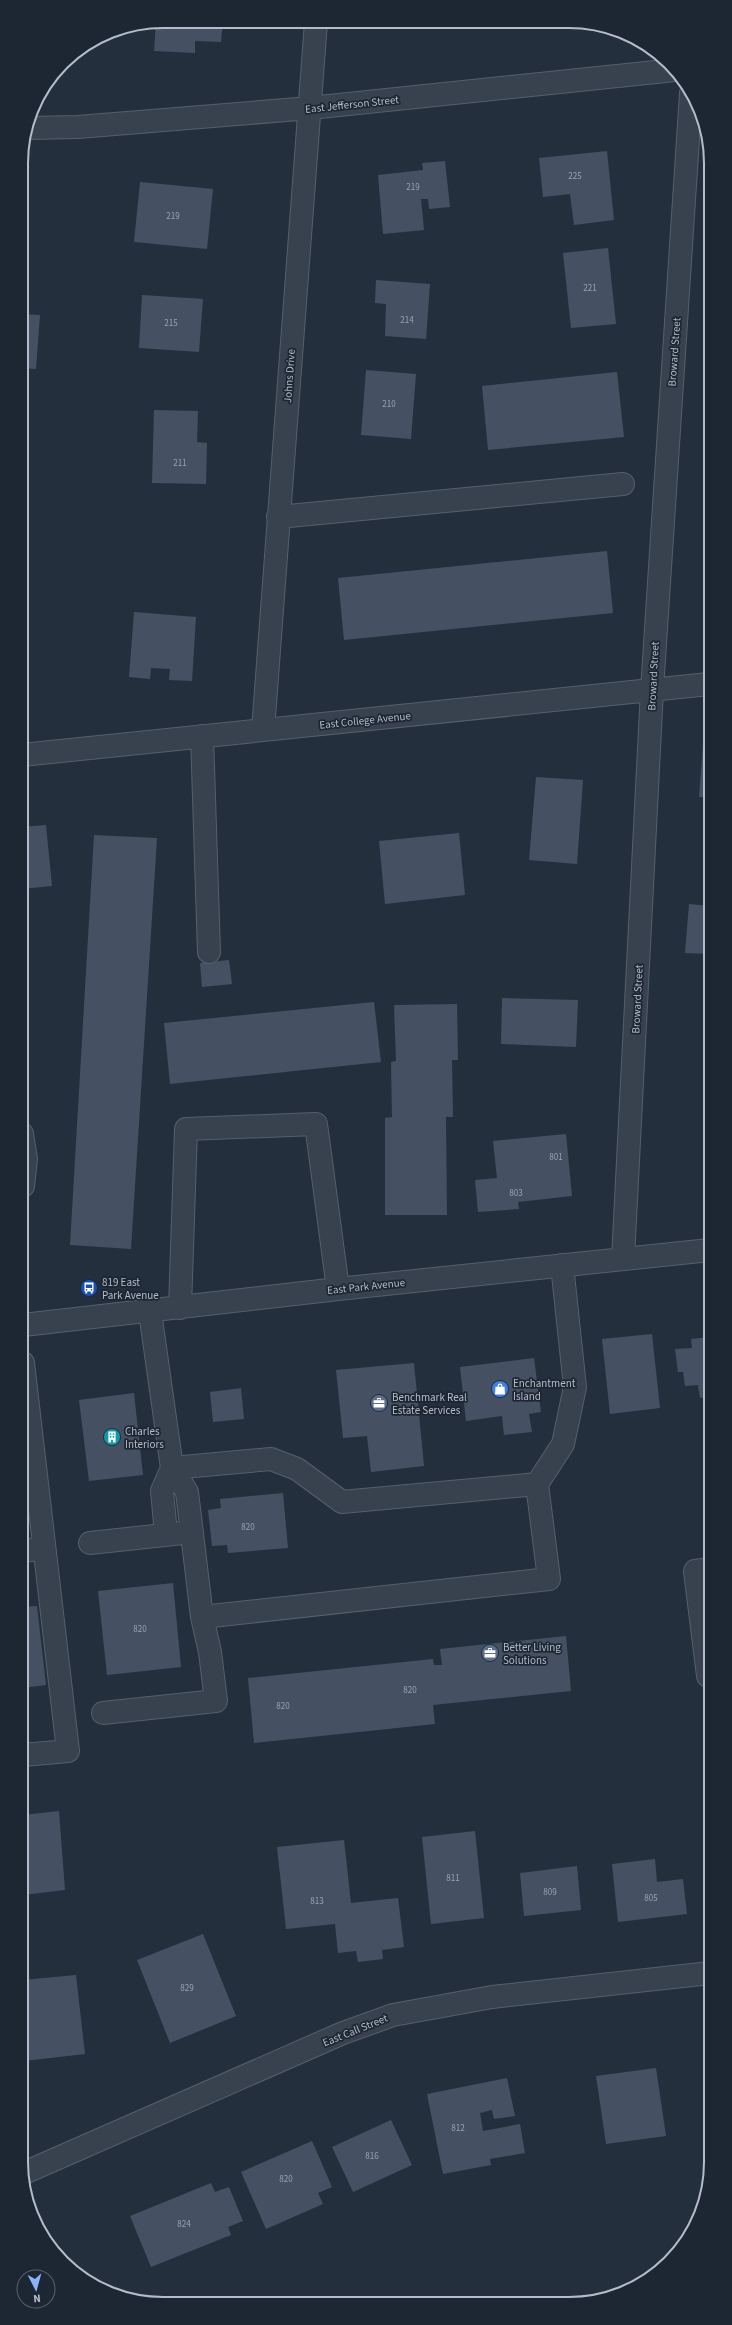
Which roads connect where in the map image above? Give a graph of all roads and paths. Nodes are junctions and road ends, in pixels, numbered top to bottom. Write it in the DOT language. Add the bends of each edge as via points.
graph roads {
  1 [pos="316,28"];
  2 [pos="667,71"];
  3 [pos="690,104"];
  4 [pos="310,108"];
  5 [pos="33,128"];
  6 [pos="624,484"];
  7 [pos="278,517"];
  8 [pos="704,685"];
  9 [pos="652,690"];
  10 [pos="263,730"];
  11 [pos="202,736"];
  12 [pos="28,754"];
  13 [pos="209,952"];
  14 [pos="704,1251"];
  15 [pos="623,1259"];
  16 [pos="562,1265"];
  17 [pos="338,1289"];
  18 [pos="180,1308"];
  19 [pos="150,1312"];
  20 [pos="28,1324"];
  21 [pos="28,1421"];
  22 [pos="172,1468"];
  23 [pos="537,1484"];
  24 [pos="192,1532"];
  25 [pos="166,1534"];
  26 [pos="90,1543"];
  27 [pos="44,1548"];
  28 [pos="28,1550"];
  29 [pos="704,1570"];
  30 [pos="202,1617"];
  31 [pos="704,1644"];
  32 [pos="103,1714"];
  33 [pos="28,1755"];
  34 [pos="704,1975"];
  35 [pos="29,2171"];
  1 -- 4 [label="street, Johns Drive"];
  2 -- 4 [label="street, East Jefferson Street"];
  3 -- 9 [label="street, Broward Street"];
  4 -- 5 [label="street, East Jefferson Street" via="78,127"];
  4 -- 7 [label="street, Johns Drive"];
  6 -- 7 [label="street"];
  7 -- 10 [label="street, Johns Drive"];
  8 -- 9 [label="street, East College Avenue"];
  9 -- 10 [label="street, East College Avenue"];
  9 -- 15 [label="street, Broward Street"];
  10 -- 11 [label="street, East College Avenue"];
  11 -- 12 [label="street, East College Avenue"];
  11 -- 13 [label="street"];
  14 -- 15 [label="street, East Park Avenue"];
  15 -- 16 [label="street, East Park Avenue"];
  16 -- 17 [label="street, East Park Avenue"];
  16 -- 23 [label="street" via="575,1387 563,1444"];
  17 -- 18 [label="street, East Park Avenue"];
  17 -- 18 [label="street" via="316,1124 186,1129"];
  18 -- 19 [label="street, East Park Avenue"];
  19 -- 20 [label="street, East Park Avenue"];
  19 -- 22 [label="street"];
  21 -- 27 [label="street"];
  22 -- 23 [label="street" via="270,1459 297,1469 342,1502"];
  22 -- 24 [label="street" via="187,1492"];
  22 -- 25 [label="street" via="162,1491"];
  23 -- 30 [label="street" via="549,1579"];
  24 -- 25 [label="street"];
  24 -- 30 [label="street"];
  25 -- 26 [label="street"];
  27 -- 28 [label="street"];
  27 -- 33 [label="street" via="68,1751"];
  29 -- 31 [label="street" via="695,1571"];
  30 -- 32 [label="street" via="210,1652 216,1701"];
  34 -- 35 [label="street, East Call Street" via="492,1997 393,2015 343,2033"];
}
